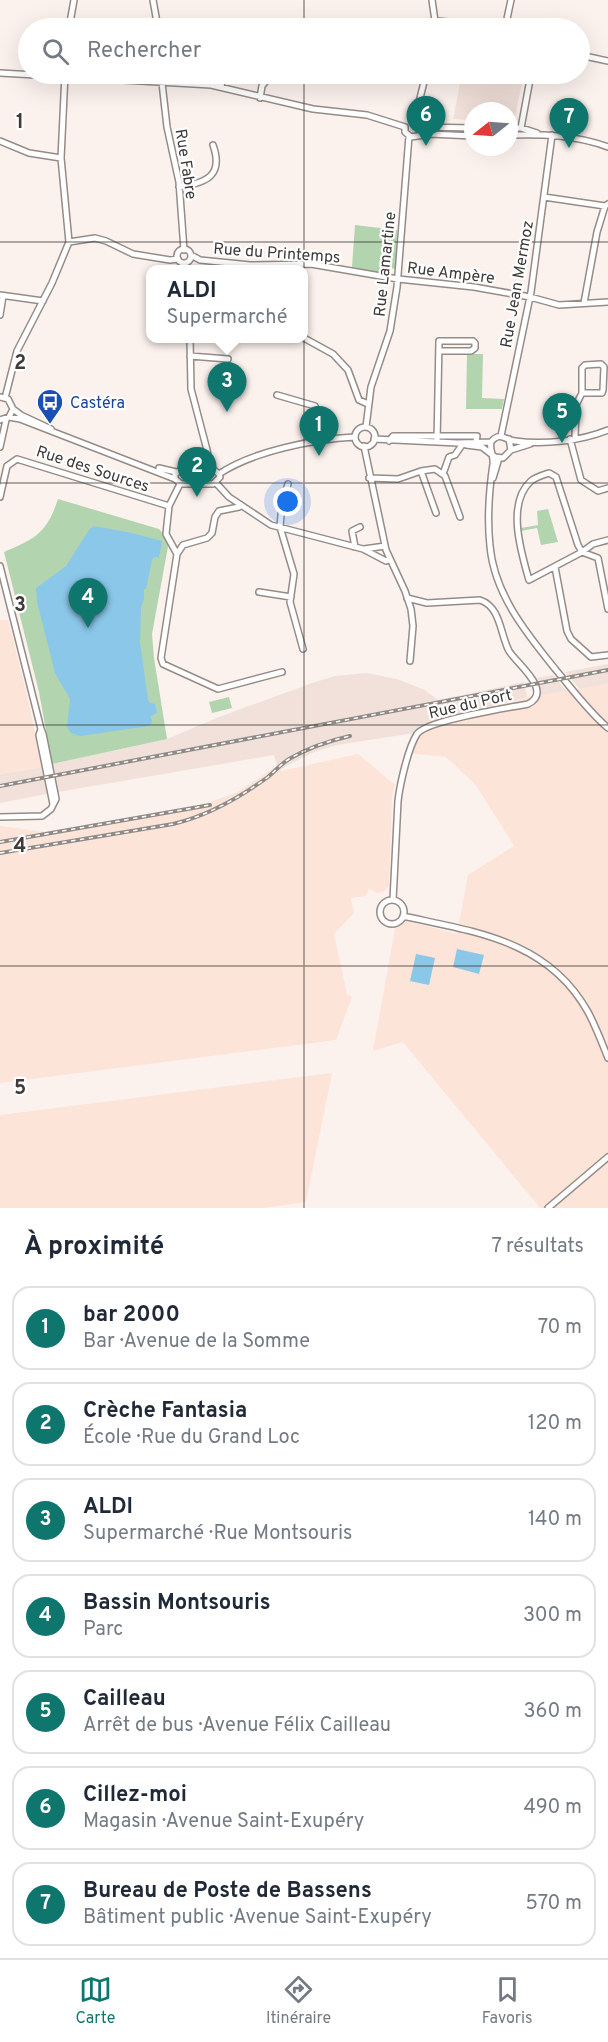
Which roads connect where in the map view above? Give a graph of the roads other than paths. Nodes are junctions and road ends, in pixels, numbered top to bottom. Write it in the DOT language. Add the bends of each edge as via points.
graph roads {
  1 [pos="74,0"];
  2 [pos="153,0"];
  3 [pos="432,0"];
  4 [pos="511,0"];
  5 [pos="71,18"];
  6 [pos="156,18"];
  7 [pos="435,18"];
  8 [pos="507,18"];
  9 [pos="590,57"];
  10 [pos="608,61"];
  11 [pos="0,72"];
  12 [pos="18,73"];
  13 [pos="65,84"];
  14 [pos="164,84"];
  15 [pos="221,84"];
  16 [pos="264,84"];
  17 [pos="424,84"];
  18 [pos="529,84"];
  19 [pos="221,87"];
  20 [pos="260,98"];
  21 [pos="414,122"];
  22 [pos="405,127"];
  23 [pos="420,127"];
  24 [pos="464,128"];
  25 [pos="521,128"];
  26 [pos="541,134"];
  27 [pos="418,135"];
  28 [pos="518,135"];
  29 [pos="552,135"];
  30 [pos="409,136"];
  31 [pos="464,136"];
  32 [pos="0,141"];
  33 [pos="213,145"];
  34 [pos="608,147"];
  35 [pos="61,158"];
  36 [pos="179,187"];
  37 [pos="544,197"];
  38 [pos="606,205"];
  39 [pos="69,242"];
  40 [pos="184,249"];
  41 [pos="190,255"];
  42 [pos="178,258"];
  43 [pos="188,262"];
  44 [pos="188,265"];
  45 [pos="398,279"];
  46 [pos="2,296"];
  47 [pos="530,297"];
  48 [pos="43,301"];
  49 [pos="608,302"];
  50 [pos="584,303"];
  51 [pos="0,315"];
  52 [pos="308,341"];
  53 [pos="190,343"];
  54 [pos="439,351"];
  55 [pos="190,356"];
  56 [pos="228,358"];
  57 [pos="582,393"];
  58 [pos="277,395"];
  59 [pos="3,398"];
  60 [pos="368,404"];
  61 [pos="13,409"];
  62 [pos="4,420"];
  63 [pos="366,427"];
  64 [pos="608,430"];
  65 [pos="484,436"];
  66 [pos="501,436"];
  67 [pos="355,437"];
  68 [pos="324,439"];
  69 [pos="374,439"];
  70 [pos="437,439"];
  71 [pos="476,439"];
  72 [pos="573,439"];
  73 [pos="509,440"];
  74 [pos="491,442"];
  75 [pos="537,442"];
  76 [pos="460,444"];
  77 [pos="364,446"];
  78 [pos="0,447"];
  79 [pos="511,450"];
  80 [pos="496,457"];
  81 [pos="210,470"];
  82 [pos="421,471"];
  83 [pos="176,472"];
  84 [pos="219,474"];
  85 [pos="443,474"];
  86 [pos="369,478"];
  87 [pos="177,482"];
  88 [pos="216,483"];
  89 [pos="288,484"];
  90 [pos="608,488"];
  91 [pos="0,497"];
  92 [pos="241,505"];
  93 [pos="169,506"];
  94 [pos="436,513"];
  95 [pos="460,517"];
  96 [pos="280,527"];
  97 [pos="360,527"];
  98 [pos="608,540"];
  99 [pos="385,546"];
  100 [pos="355,547"];
  101 [pos="363,549"];
  102 [pos="582,552"];
  103 [pos="177,554"];
  104 [pos="0,560"];
  105 [pos="389,560"];
  106 [pos="555,567"];
  107 [pos="1,568"];
  108 [pos="259,592"];
  109 [pos="291,597"];
  110 [pos="407,598"];
  111 [pos="608,609"];
  112 [pos="303,649"];
  113 [pos="608,655"];
  114 [pos="410,661"];
  115 [pos="282,672"];
  116 [pos="608,728"];
  117 [pos="0,817"];
  118 [pos="393,900"];
  119 [pos="403,916"];
  120 [pos="608,1058"];
  121 [pos="608,1157"];
  122 [pos="548,1208"];
  1 -- 5 [label="street"];
  2 -- 6 [label="street"];
  3 -- 7 [label="street"];
  4 -- 8 [label="street"];
  9 -- 10 [label="street"];
  11 -- 12 [label="street"];
  13 -- 35 [label="street"];
  14 -- 19 [label="street"];
  14 -- 36 [label="street, Rue Fabre" via="167,127"];
  15 -- 19 [label="street"];
  16 -- 20 [label="street"];
  17 -- 21 [label="street"];
  18 -- 25 [label="street"];
  19 -- 20 [label="street"];
  20 -- 22 [label="street" via="367,115"];
  21 -- 22 [label="street"];
  21 -- 23 [label="street"];
  22 -- 30 [label="street"];
  23 -- 24 [label="street"];
  23 -- 27 [label="street"];
  25 -- 26 [label="street"];
  26 -- 28 [label="street"];
  26 -- 29 [label="street"];
  27 -- 30 [label="street"];
  27 -- 31 [label="street"];
  29 -- 34 [label="street"];
  29 -- 37 [label="street, Rue Jean Mermoz"];
  30 -- 45 [label="street, Rue Lamartine"];
  32 -- 35 [label="street" via="28,153"];
  33 -- 36 [label="street" via="217,158 213,175"];
  35 -- 39 [label="street"];
  36 -- 40 [label="street, Rue Fabre"];
  37 -- 38 [label="street"];
  37 -- 47 [label="street, Rue Jean Mermoz"];
  38 -- 50 [label="street"];
  39 -- 42 [label="street" via="95,238 133,254"];
  39 -- 48 [label="street"];
  40 -- 41 [label="street"];
  40 -- 42 [label="street"];
  41 -- 43 [label="street"];
  41 -- 45 [label="street, Rue du Printemps" via="200,260 250,265 311,264"];
  42 -- 43 [label="street"];
  43 -- 44 [label="street"];
  45 -- 47 [label="street, Rue Ampère"];
  45 -- 60 [label="street, Rue Lamartine" via="390,331"];
  46 -- 48 [label="street"];
  46 -- 51 [label="street"];
  47 -- 50 [label="street, Rue Ampère" via="559,305"];
  47 -- 66 [label="street, Rue Jean Mermoz"];
  48 -- 59 [label="street" via="17,351"];
  49 -- 50 [label="street, Rue Ampère"];
  52 -- 60 [label="street" via="333,354 348,370 359,400"];
  53 -- 55 [label="street"];
  54 -- 54 [label="street" via="439,341 475,343 471,351"];
  54 -- 70 [label="street"];
  55 -- 56 [label="street"];
  55 -- 81 [label="street" via="191,389"];
  57 -- 57 [label="street" via="602,393 601,364 582,368"];
  57 -- 72 [label="street" via="576,405"];
  58 -- 68 [label="street" via="315,406"];
  59 -- 61 [label="street" via="11,402"];
  60 -- 63 [label="street, Rue Lamartine"];
  61 -- 62 [label="street"];
  61 -- 83 [label="street" via="46,427"];
  62 -- 78 [label="street"];
  62 -- 87 [label="street" via="20,419"];
  63 -- 67 [label="street" via="358,429"];
  63 -- 69 [label="street" via="374,433"];
  64 -- 72 [label="street"];
  65 -- 71 [label="street"];
  66 -- 73 [label="street"];
  66 -- 74 [label="street"];
  67 -- 68 [label="street"];
  67 -- 77 [label="street"];
  68 -- 84 [label="street" via="233,465"];
  69 -- 70 [label="street"];
  69 -- 77 [label="street"];
  70 -- 71 [label="street"];
  70 -- 76 [label="street"];
  71 -- 74 [label="street"];
  71 -- 76 [label="street"];
  72 -- 75 [label="street"];
  72 -- 90 [label="street" via="581,480 598,491"];
  73 -- 75 [label="street"];
  73 -- 79 [label="street"];
  74 -- 80 [label="street" via="490,449"];
  75 -- 79 [label="street"];
  76 -- 80 [label="street" via="482,447"];
  76 -- 85 [label="street" via="455,455 449,457"];
  77 -- 86 [label="street"];
  79 -- 80 [label="street" via="507,456"];
  80 -- 116 [label="street" via="489,500 489,548 512,610 541,651"];
  81 -- 83 [label="street"];
  81 -- 84 [label="street"];
  82 -- 85 [label="street" via="435,469"];
  82 -- 86 [label="street" via="398,479"];
  82 -- 94 [label="street"];
  83 -- 87 [label="street"];
  84 -- 88 [label="street"];
  85 -- 95 [label="street"];
  86 -- 99 [label="street"];
  87 -- 88 [label="street"];
  87 -- 93 [label="street"];
  88 -- 92 [label="street"];
  89 -- 96 [label="street"];
  91 -- 93 [label="street, Rue des Sources" via="8,464 22,459"];
  92 -- 96 [label="street"];
  92 -- 103 [label="street" via="219,512 207,538 183,545"];
  93 -- 103 [label="street" via="166,534"];
  96 -- 100 [label="street"];
  96 -- 109 [label="street" via="294,574"];
  97 -- 100 [label="street" via="352,531"];
  98 -- 102 [label="street"];
  99 -- 101 [label="street"];
  99 -- 105 [label="street"];
  100 -- 101 [label="street"];
  101 -- 105 [label="street"];
  102 -- 106 [label="street"];
  102 -- 106 [label="street" via="556,477 549,473 532,480 520,496 520,549 530,580"];
  102 -- 111 [label="street" via="598,558"];
  103 -- 115 [label="street" via="163,664 218,689"];
  104 -- 107 [label="street"];
  105 -- 110 [label="street"];
  106 -- 113 [label="street" via="571,639 591,657"];
  107 -- 117 [label="street" via="40,729 53,804 42,816"];
  108 -- 109 [label="street"];
  109 -- 112 [label="street"];
  110 -- 114 [label="street" via="413,626"];
  110 -- 118 [label="street, Rue du Port" via="427,603 488,603 496,613 509,651 533,679 536,694 528,704 442,722 418,733 398,801"];
  118 -- 119 [label="street" via="402,906"];
  118 -- 119 [label="street" via="382,904 383,920 394,924"];
  119 -- 120 [label="street" via="505,941 540,959 576,994"];
  121 -- 122 [label="street"];
}
